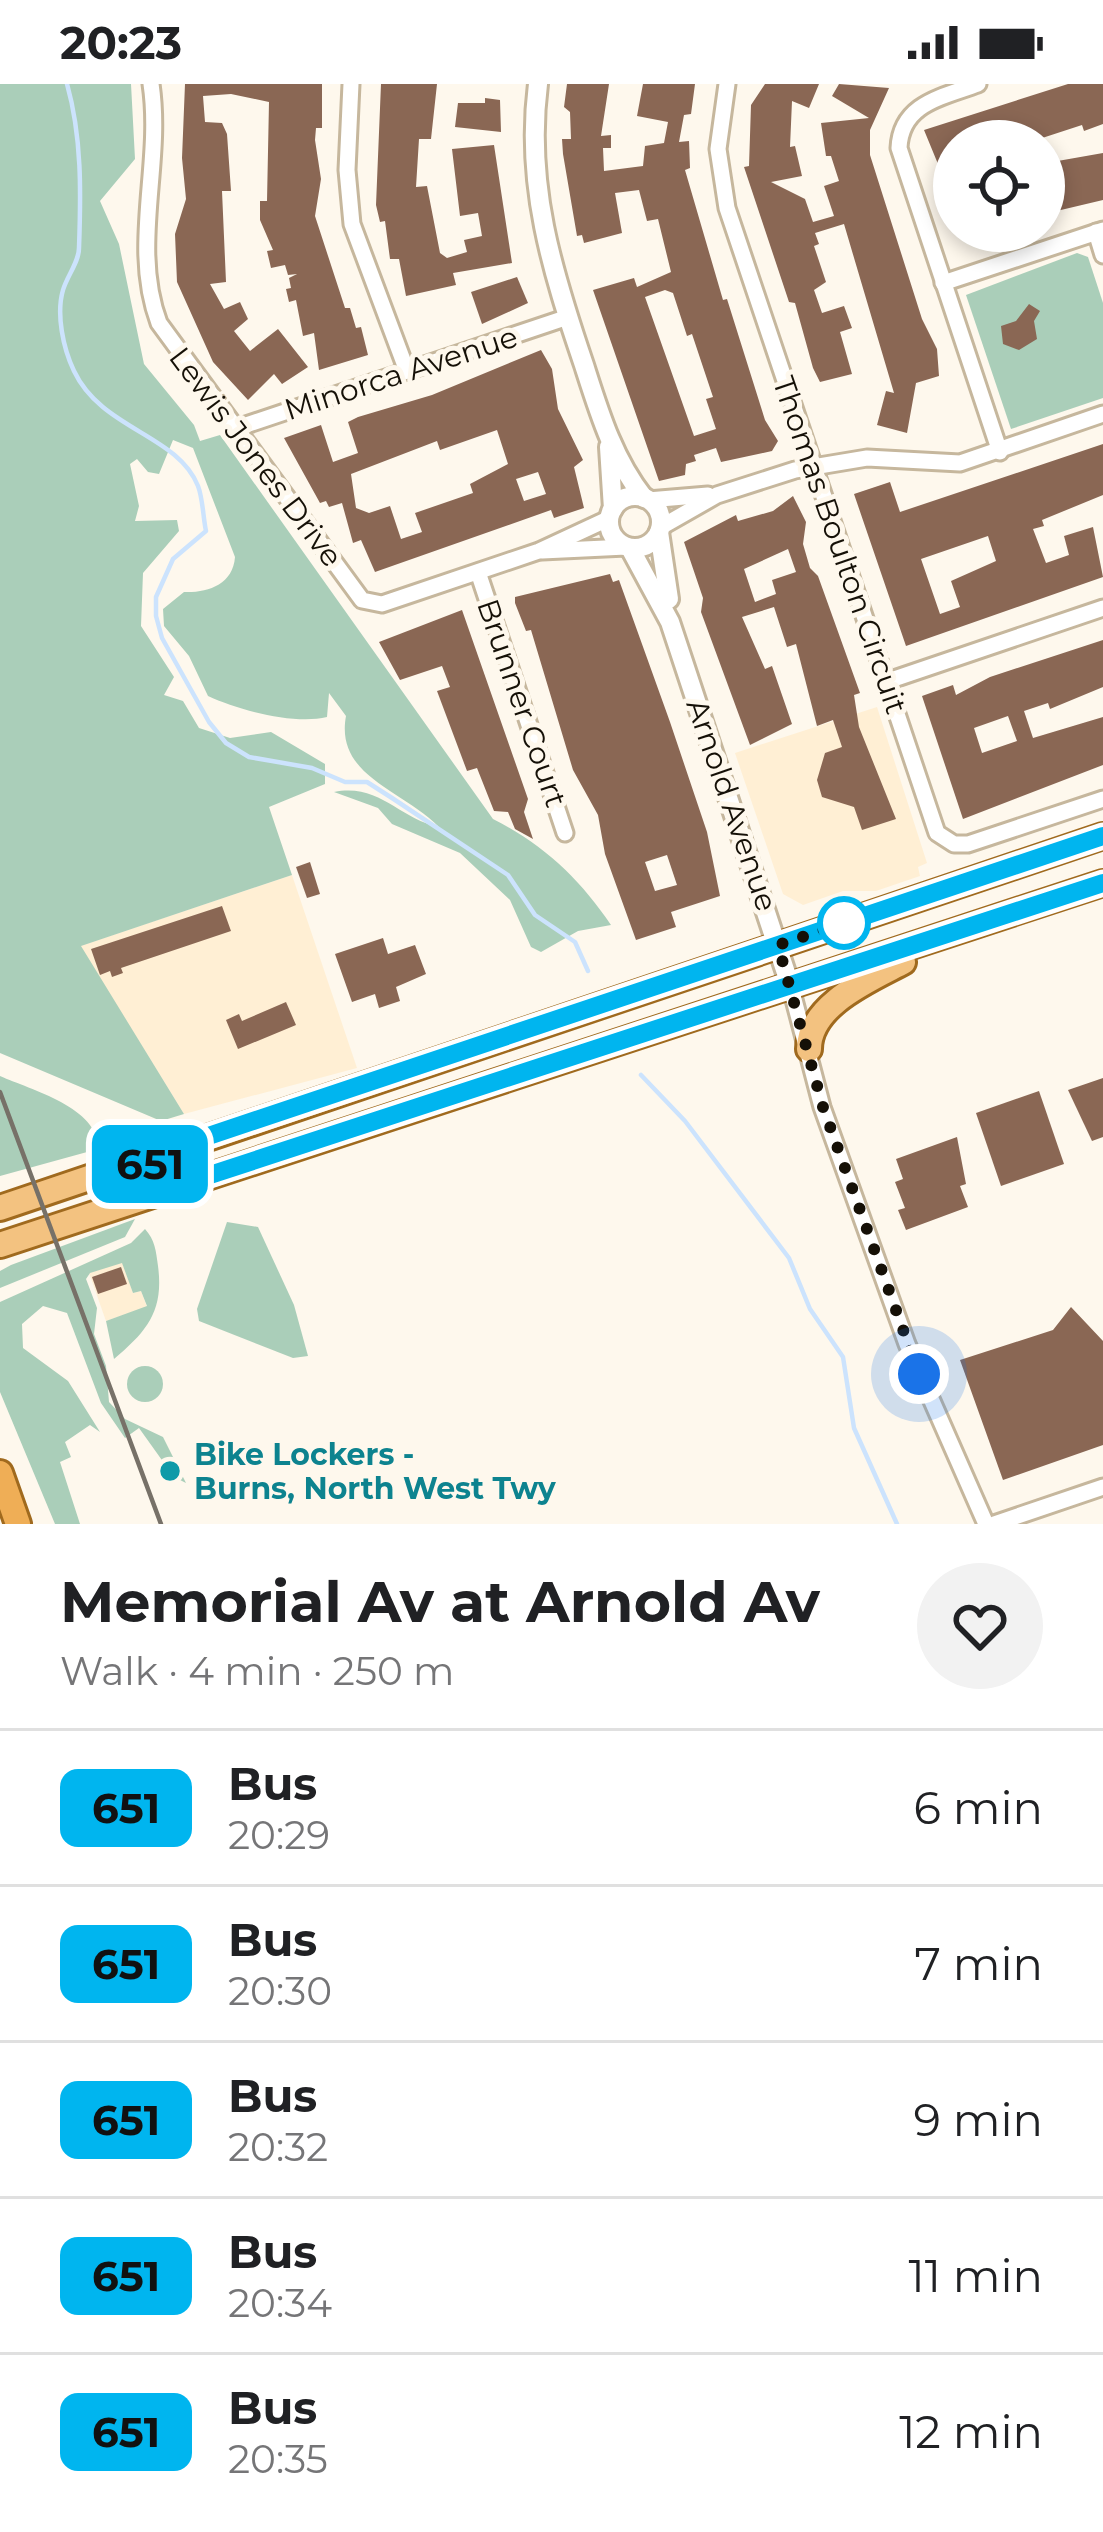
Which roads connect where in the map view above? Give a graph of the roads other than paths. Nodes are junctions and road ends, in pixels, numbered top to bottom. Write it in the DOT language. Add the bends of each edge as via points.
graph roads {
  1 [pos="151,84"];
  2 [pos="351,84"];
  3 [pos="538,84"];
  4 [pos="727,84"];
  5 [pos="978,84"];
  6 [pos="1099,231"];
  7 [pos="1103,255"];
  8 [pos="944,284"];
  9 [pos="568,317"];
  10 [pos="407,371"];
  11 [pos="1103,414"];
  12 [pos="234,429"];
  13 [pos="610,442"];
  14 [pos="1000,452"];
  15 [pos="813,466"];
  16 [pos="716,495"];
  17 [pos="646,499"];
  18 [pos="611,514"];
  19 [pos="660,529"];
  20 [pos="628,547"];
  21 [pos="539,551"];
  22 [pos="478,572"];
  23 [pos="1103,608"];
  24 [pos="670,622"];
  25 [pos="885,682"];
  26 [pos="1103,799"];
  27 [pos="566,833"];
  28 [pos="1103,836"];
  29 [pos="1103,883"];
  30 [pos="928,942"];
  31 [pos="778,945"];
  32 [pos="791,988"];
  33 [pos="809,1049"];
  34 [pos="0,1208"];
  35 [pos="4,1249"];
  36 [pos="0,1473"];
  37 [pos="1103,1487"];
  38 [pos="18,1524"];
  39 [pos="990,1524"];
  1 -- 12 [label="street, Lewis Jones Drive" via="149,289 167,338"];
  2 -- 10 [label="street" via="352,224"];
  3 -- 9 [label="street" via="537,198"];
  4 -- 15 [label="street, Thomas Boulton Circuit" via="722,189"];
  5 -- 8 [label="street" via="921,106 899,140"];
  6 -- 7 [label="street"];
  6 -- 8 [label="street"];
  8 -- 14 [label="street"];
  9 -- 10 [label="street, Minorca Avenue"];
  9 -- 13 [label="street"];
  10 -- 12 [label="street, Minorca Avenue"];
  11 -- 14 [label="street"];
  12 -- 22 [label="street, Lewis Jones Drive" via="362,600 374,606"];
  13 -- 17 [label="street"];
  13 -- 18 [label="street"];
  14 -- 15 [label="street" via="949,464 867,458"];
  15 -- 16 [label="street"];
  15 -- 25 [label="street, Thomas Boulton Circuit"];
  16 -- 17 [label="street"];
  16 -- 19 [label="street"];
  17 -- 18 [label="street" via="626,498"];
  17 -- 19 [label="street" via="658,510"];
  18 -- 20 [label="street" via="613,535"];
  18 -- 21 [label="street"];
  19 -- 20 [label="street" via="648,545"];
  19 -- 24 [label="street, Arnold Avenue"];
  20 -- 21 [label="street"];
  20 -- 24 [label="street, Arnold Avenue"];
  21 -- 22 [label="street"];
  22 -- 27 [label="street, Brunner Court"];
  23 -- 25 [label="street"];
  24 -- 31 [label="street, Arnold Avenue"];
  25 -- 26 [label="street, Thomas Boulton Circuit" via="934,827 947,842 968,844"];
  28 -- 31 [label="main road"];
  29 -- 30 [label="main road"];
  30 -- 32 [label="main road"];
  30 -- 33 [label="main road" via="823,1013"];
  31 -- 32 [label="street, Arnold Avenue"];
  31 -- 34 [label="main road"];
  32 -- 33 [label="street"];
  32 -- 35 [label="main road"];
  33 -- 39 [label="street" via="907,1344"];
  36 -- 38 [label="highway"];
  37 -- 39 [label="street"];
}
